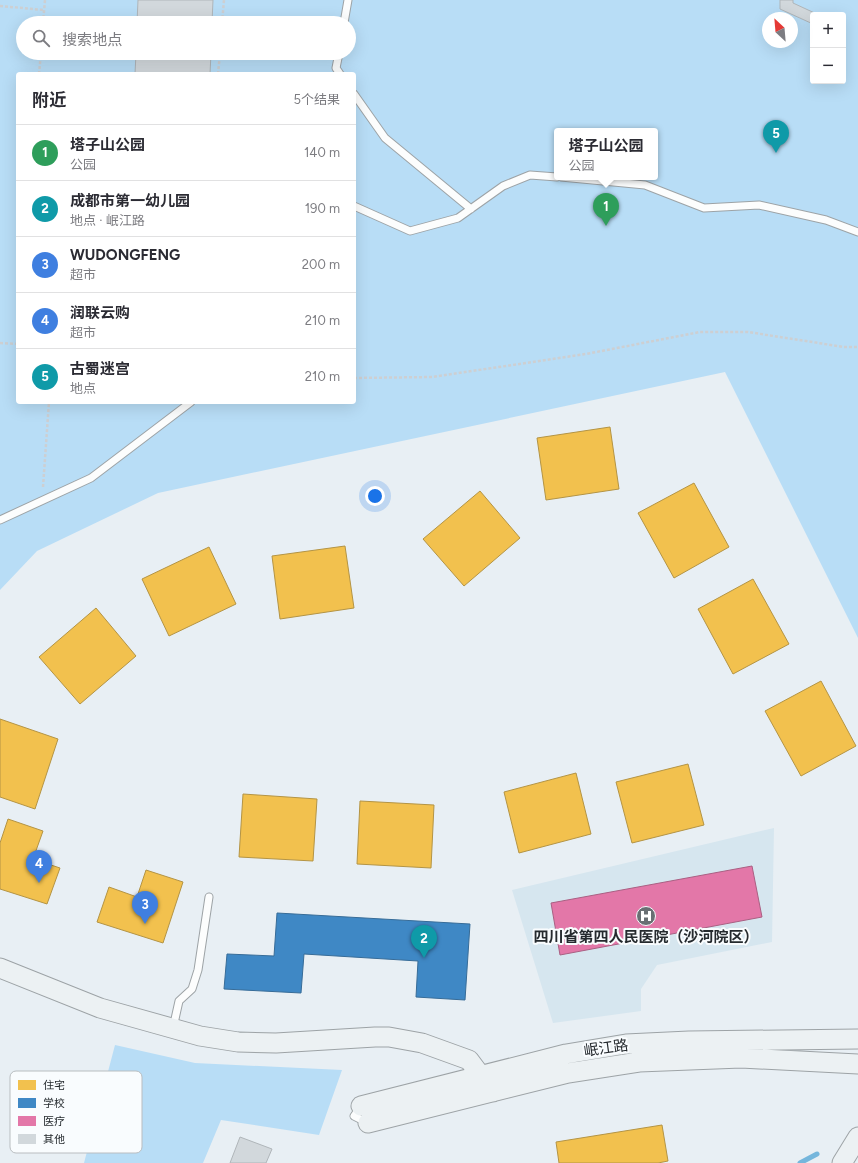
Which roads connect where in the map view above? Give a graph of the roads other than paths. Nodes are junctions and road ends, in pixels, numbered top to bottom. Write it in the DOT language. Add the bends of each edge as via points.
graph roads {
  1 [pos="348,0"];
  2 [pos="345,16"];
  3 [pos="338,60"];
  4 [pos="339,72"];
  5 [pos="356,97"];
  6 [pos="554,177"];
  7 [pos="593,180"];
  8 [pos="356,207"];
  9 [pos="471,209"];
  10 [pos="858,232"];
  11 [pos="188,404"];
  12 [pos="0,520"];
  13 [pos="209,896"];
  14 [pos="0,968"];
  15 [pos="173,1028"];
  16 [pos="858,1039"];
  17 [pos="858,1064"];
  18 [pos="480,1075"];
  19 [pos="493,1092"];
  20 [pos="858,1137"];
  21 [pos="842,1163"];
  1 -- 2 [label="lane"];
  3 -- 4 [label="lane" via="336,68"];
  5 -- 9 [label="lane" via="385,138"];
  6 -- 9 [label="lane" via="530,175 503,186"];
  7 -- 10 [label="lane" via="645,185 704,208 759,205 826,220"];
  8 -- 9 [label="lane" via="410,231 458,218"];
  11 -- 12 [label="lane" via="91,478"];
  13 -- 15 [label="lane" via="198,970 192,989 179,1000"];
  14 -- 15 [label="street" via="100,1008"];
  15 -- 18 [label="street" via="200,1036 238,1042 276,1044 389,1037 422,1043 469,1060"];
  16 -- 18 [label="street, 岷江路" via="626,1044 566,1054"];
  17 -- 19 [label="street, 岷江路" via="741,1058 639,1062 568,1073"];
  18 -- 19 [label="street"];
  18 -- 19 [label="street, 岷江路" via="364,1114"];
  20 -- 21 [label="street"];
}
